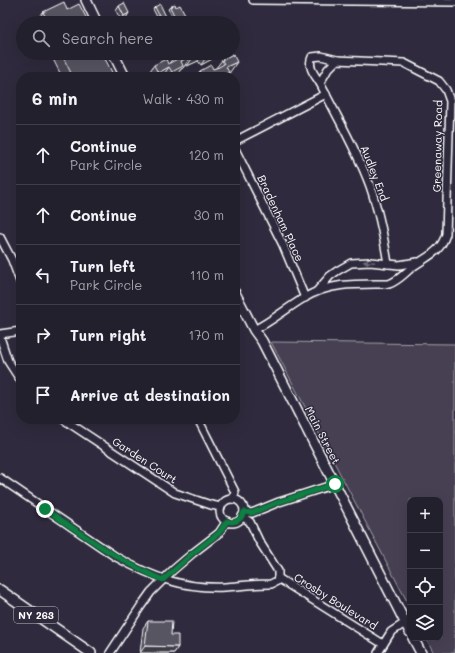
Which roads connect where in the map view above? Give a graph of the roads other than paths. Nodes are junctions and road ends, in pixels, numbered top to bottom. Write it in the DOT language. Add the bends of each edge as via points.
graph roads {
  1 [pos="86,0"];
  2 [pos="253,0"];
  3 [pos="338,0"];
  4 [pos="416,1"];
  5 [pos="455,2"];
  6 [pos="94,16"];
  7 [pos="116,60"];
  8 [pos="337,60"];
  9 [pos="122,72"];
  10 [pos="320,83"];
  11 [pos="326,94"];
  12 [pos="240,138"];
  13 [pos="240,159"];
  14 [pos="0,237"];
  15 [pos="2,247"];
  16 [pos="421,261"];
  17 [pos="388,264"];
  18 [pos="16,274"];
  19 [pos="316,292"];
  20 [pos="305,298"];
  21 [pos="240,303"];
  22 [pos="254,330"];
  23 [pos="16,332"];
  24 [pos="0,336"];
  25 [pos="16,374"];
  26 [pos="71,424"];
  27 [pos="201,424"];
  28 [pos="0,478"];
  29 [pos="335,484"];
  30 [pos="234,499"];
  31 [pos="221,507"];
  32 [pos="243,514"];
  33 [pos="227,521"];
  34 [pos="278,578"];
  35 [pos="163,580"];
  36 [pos="0,590"];
  37 [pos="405,623"];
  38 [pos="407,627"];
  39 [pos="72,639"];
  40 [pos="415,641"];
  41 [pos="383,644"];
  42 [pos="78,653"];
  43 [pos="91,653"];
  44 [pos="110,653"];
  45 [pos="378,653"];
  46 [pos="421,653"];
  1 -- 6 [label="main road"];
  2 -- 3 [label="street"];
  3 -- 4 [label="street"];
  4 -- 5 [label="street"];
  7 -- 9 [label="main road"];
  8 -- 10 [label="street"];
  8 -- 10 [label="street, Greenaway Road" via="321,56 312,57 310,66"];
  8 -- 16 [label="street, Greenaway Road" via="404,63 439,81 448,95 450,125 446,234 437,251"];
  10 -- 11 [label="street, Greenaway Road"];
  11 -- 12 [label="street"];
  11 -- 17 [label="street, Audley End" via="370,186 382,225"];
  13 -- 20 [label="street, Bradenham Place" via="283,245"];
  14 -- 15 [label="street"];
  15 -- 18 [label="street"];
  16 -- 17 [label="street" via="406,265"];
  16 -- 19 [label="street, Greenaway Road" via="400,279 389,284 344,285"];
  17 -- 19 [label="street, one-way" via="352,263 337,270"];
  19 -- 20 [label="street"];
  20 -- 22 [label="street"];
  21 -- 22 [label="main road, Main Street"];
  22 -- 29 [label="main road, Main Street"];
  23 -- 24 [label="street"];
  24 -- 25 [label="street" via="8,361"];
  26 -- 31 [label="street, Garden Court" via="175,493"];
  27 -- 30 [label="street, Crosby Boulevard" via="235,492"];
  28 -- 35 [label="street" via="116,557"];
  29 -- 32 [label="street"];
  29 -- 37 [label="main road, Main Street"];
  30 -- 31 [label="street" via="225,502"];
  30 -- 32 [label="street, Crosby Boulevard" via="242,505"];
  31 -- 33 [label="street" via="222,517"];
  32 -- 33 [label="street" via="237,521"];
  32 -- 34 [label="street, Crosby Boulevard" via="278,571"];
  33 -- 35 [label="street" via="219,533"];
  34 -- 35 [label="street" via="271,584 212,587"];
  34 -- 41 [label="street, Crosby Boulevard"];
  35 -- 44 [label="street" via="141,606"];
  36 -- 39 [label="main road, NY 263"];
  37 -- 38 [label="main road, Main Street"];
  37 -- 41 [label="street" via="391,632"];
  39 -- 42 [label="main road"];
  39 -- 43 [label="main road, NY 263"];
  40 -- 46 [label="main road"];
  41 -- 45 [label="street"];
}
